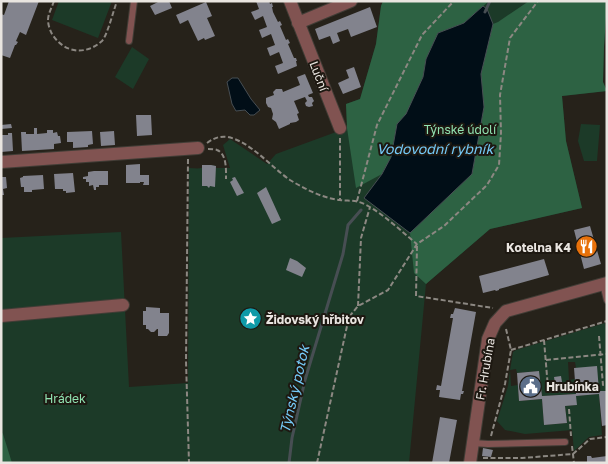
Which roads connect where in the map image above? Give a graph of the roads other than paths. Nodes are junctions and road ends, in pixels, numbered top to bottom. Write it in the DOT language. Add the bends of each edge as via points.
graph roads {
  1 [pos="134,1"];
  2 [pos="290,1"];
  3 [pos="351,1"];
  4 [pos="298,23"];
  5 [pos="129,41"];
  6 [pos="340,128"];
  7 [pos="193,149"];
  8 [pos="1,162"];
  9 [pos="605,283"];
  10 [pos="607,300"];
  11 [pos="123,305"];
  12 [pos="1,316"];
  13 [pos="565,442"];
  14 [pos="481,443"];
  15 [pos="470,463"];
  1 -- 5 [label="lane"];
  2 -- 4 [label="street, Luční"];
  3 -- 4 [label="street"];
  4 -- 6 [label="street, Luční"];
  7 -- 8 [label="street"];
  9 -- 10 [label="lane"];
  9 -- 14 [label="street, Fr. Hrubína" via="506,311 495,323 488,339"];
  11 -- 12 [label="street"];
  13 -- 14 [label="lane"];
  14 -- 15 [label="street, Fr. Hrubína"];
}
